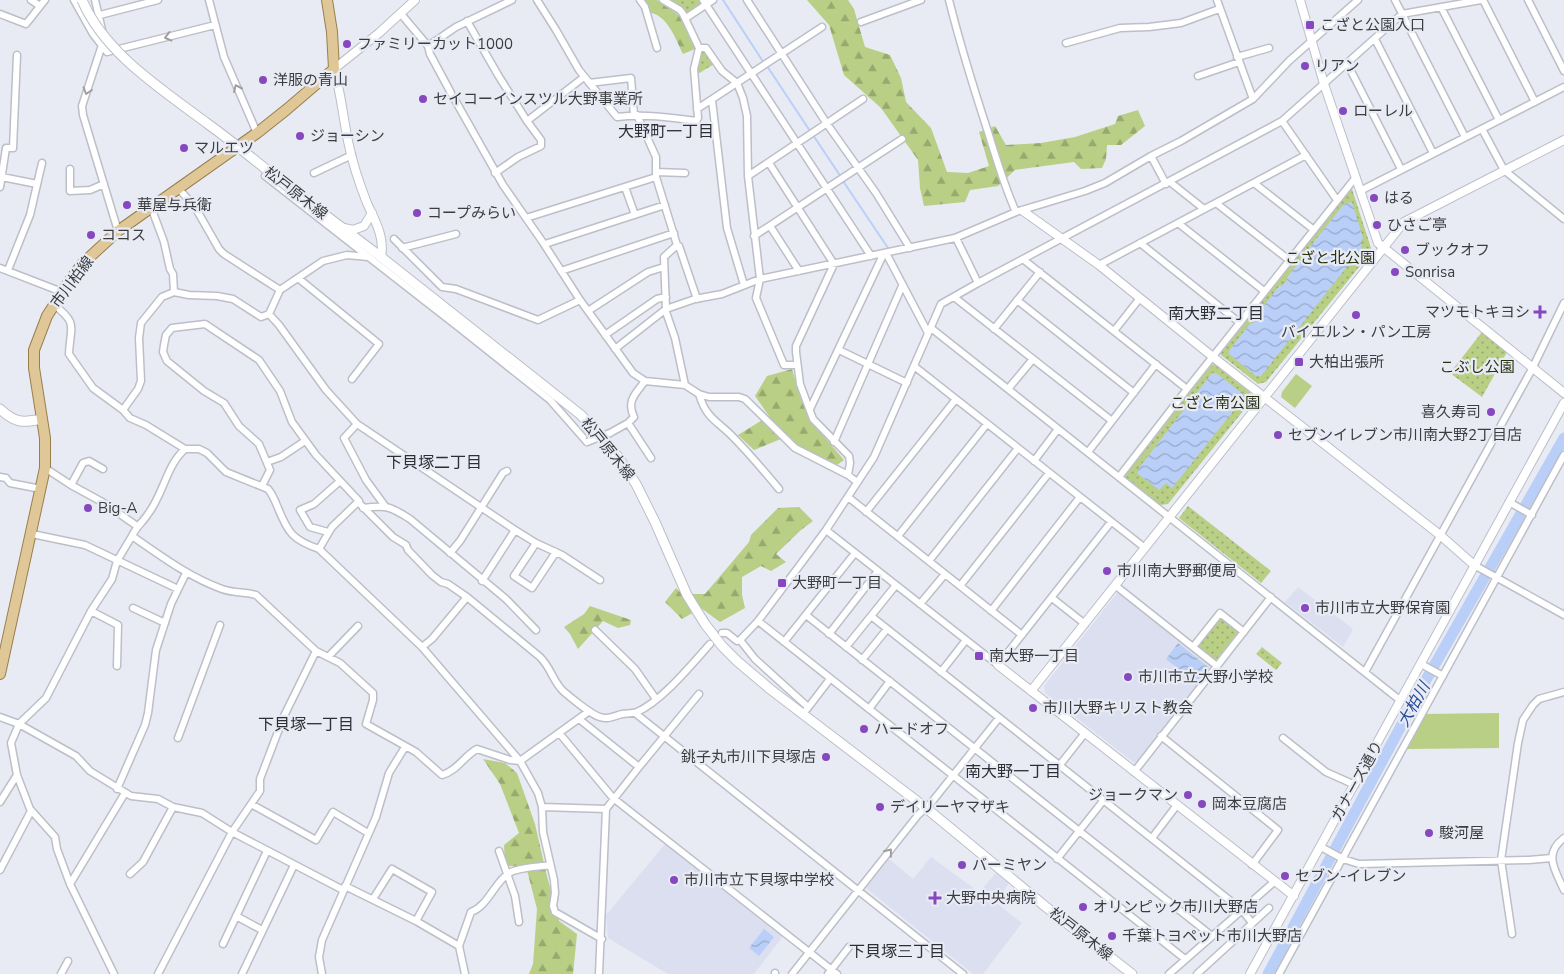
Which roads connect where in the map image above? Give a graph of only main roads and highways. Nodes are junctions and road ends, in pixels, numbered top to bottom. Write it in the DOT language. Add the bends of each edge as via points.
graph roads {
  1 [pos="82,0"];
  2 [pos="327,0"];
  3 [pos="0,409"];
  4 [pos="42,419"];
  5 [pos="0,674"];
  6 [pos="1132,974"];
  1 -- 6 [label="main road, 松戸原木線, bridge" via="114,48 156,84 581,415 618,457 636,484 686,594 705,624 737,661 805,710"];
  2 -- 4 [label="main road, 市川柏線" via="334,69 286,110 118,231 82,264 62,292 39,334 34,358"];
  3 -- 4 [label="main road" via="19,422"];
  4 -- 5 [label="main road, 市川柏線" via="45,468"];
}
